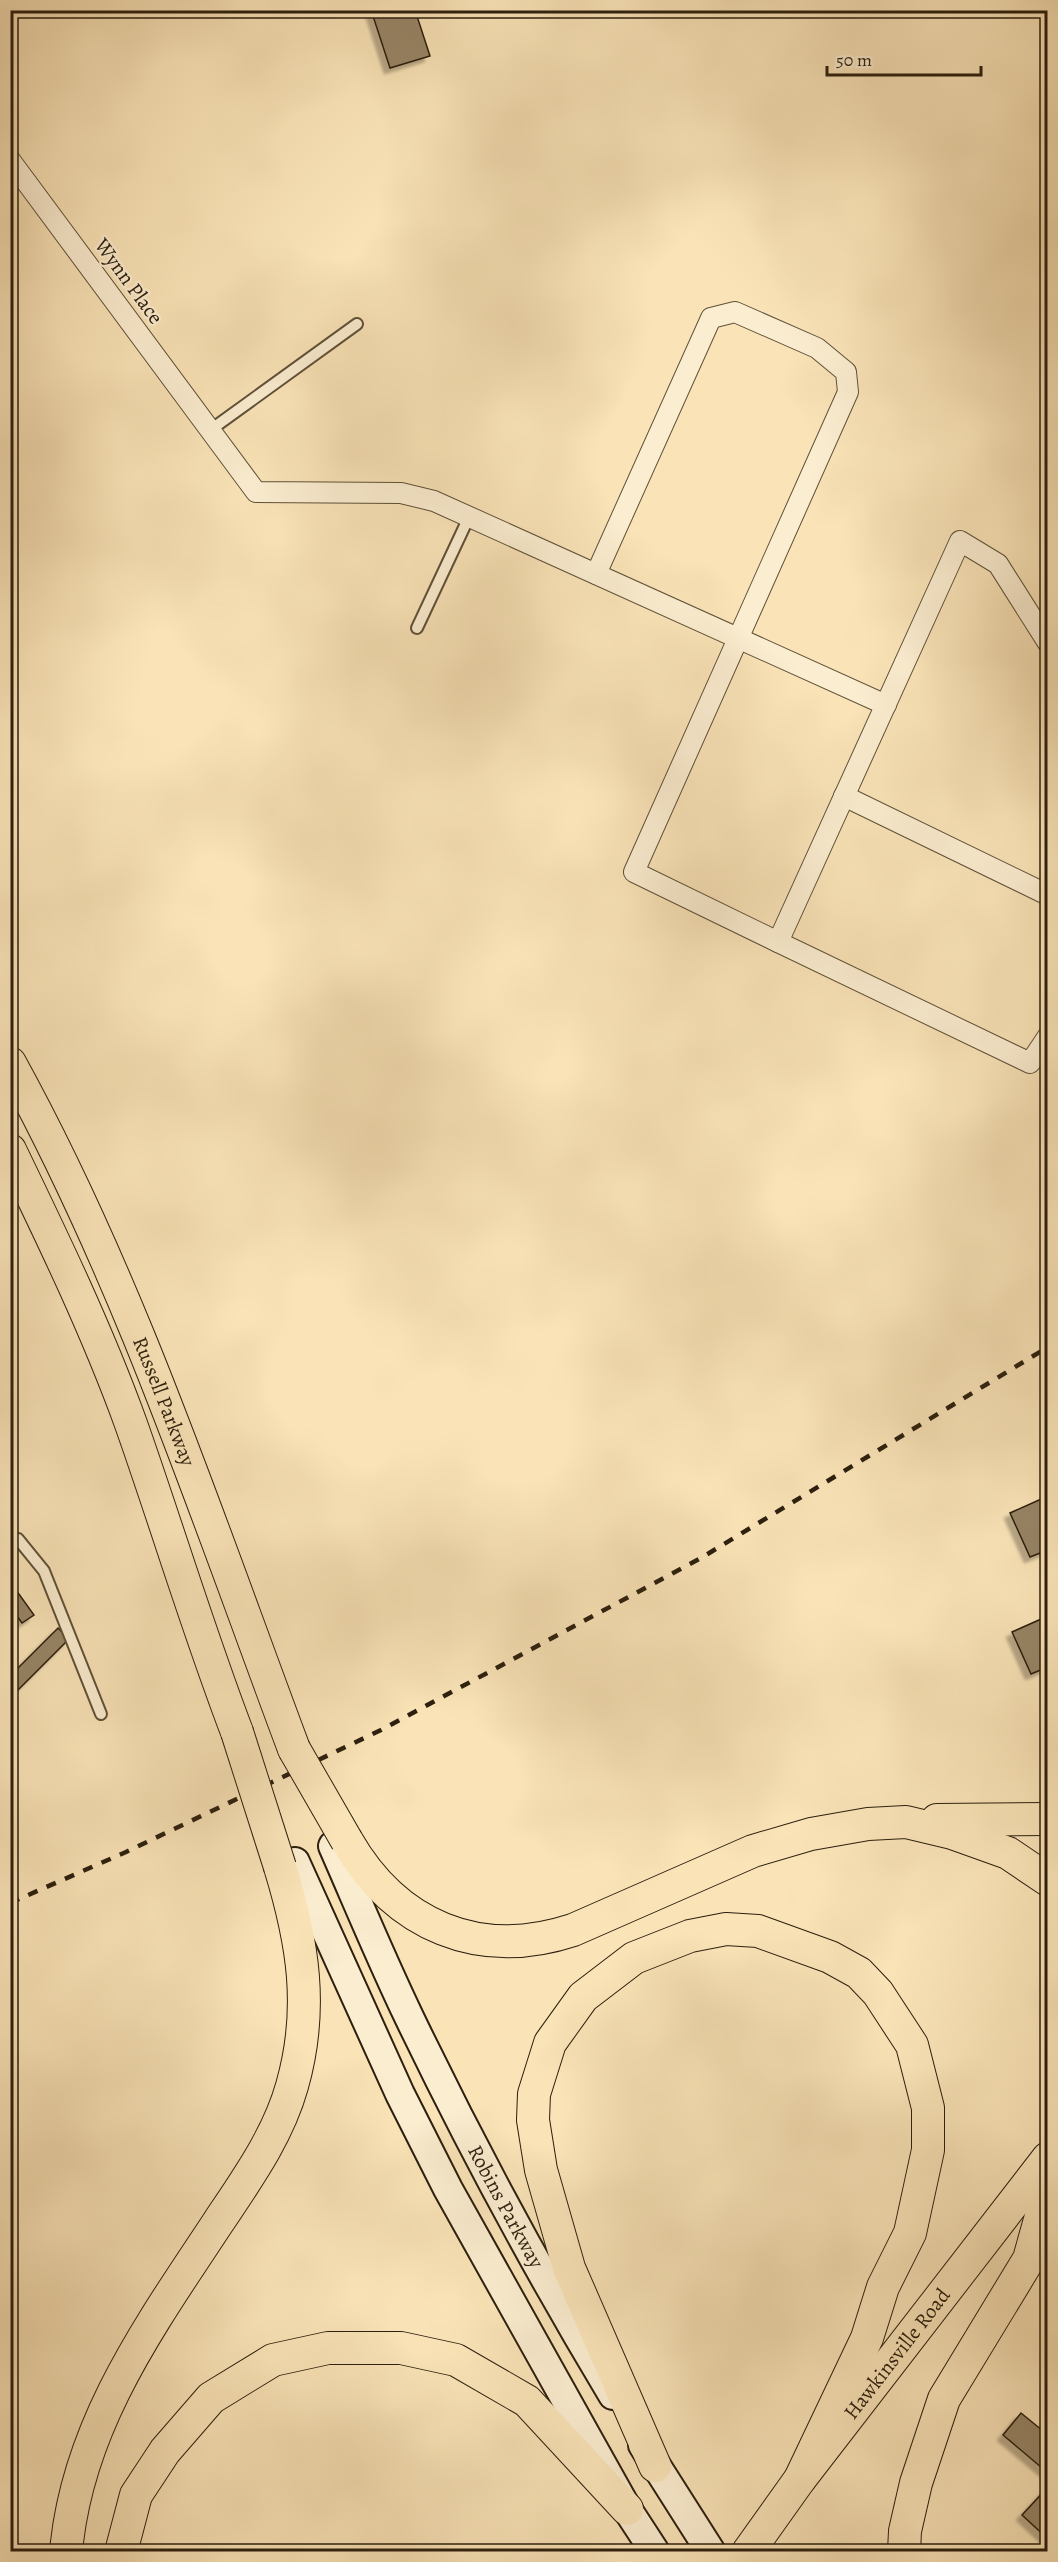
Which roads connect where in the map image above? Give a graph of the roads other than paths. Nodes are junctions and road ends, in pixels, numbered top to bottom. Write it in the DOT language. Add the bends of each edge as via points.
graph roads {
  1 [pos="10,160"];
  2 [pos="357,324"];
  3 [pos="209,431"];
  4 [pos="469,516"];
  5 [pos="596,574"];
  6 [pos="417,628"];
  7 [pos="738,638"];
  8 [pos="1047,643"];
  9 [pos="886,705"];
  10 [pos="844,796"];
  11 [pos="1047,895"];
  12 [pos="778,942"];
  13 [pos="1047,1036"];
  14 [pos="10,1063"];
  15 [pos="10,1150"];
  16 [pos="10,1538"];
  17 [pos="101,1714"];
  18 [pos="1047,1819"];
  19 [pos="906,1821"];
  20 [pos="340,1844"];
  21 [pos="287,1865"];
  22 [pos="1047,1880"];
  23 [pos="1047,2158"];
  24 [pos="1047,2192"];
  25 [pos="655,2466"];
  26 [pos="800,2479"];
  27 [pos="627,2509"];
  28 [pos="66,2552"];
  29 [pos="121,2552"];
  30 [pos="655,2552"];
  31 [pos="711,2552"];
  32 [pos="748,2552"];
  33 [pos="904,2552"];
  1 -- 3 [label="street, Wynn Place"];
  2 -- 3 [label="lane"];
  3 -- 4 [label="street, Wynn Place" via="256,492 401,493"];
  4 -- 5 [label="street"];
  4 -- 6 [label="lane"];
  5 -- 7 [label="street"];
  5 -- 7 [label="street" via="711,318 735,312 817,348 846,372 848,392"];
  7 -- 9 [label="street"];
  7 -- 12 [label="street" via="633,872"];
  8 -- 9 [label="street" via="998,564 960,540"];
  9 -- 10 [label="street"];
  10 -- 11 [label="street"];
  10 -- 12 [label="street"];
  12 -- 13 [label="street" via="1030,1063"];
  14 -- 20 [label="main road, Russell Parkway, bridge" via="108,1262 136,1328 294,1749"];
  15 -- 21 [label="main road, Russell Parkway, bridge" via="73,1283 130,1422 193,1616"];
  16 -- 17 [label="lane" via="18,1539 44,1571"];
  18 -- 19 [label="main road, Russell Parkway"];
  19 -- 20 [label="main road, Russell Parkway" via="842,1828 782,1842 724,1862 573,1930 510,1943 448,1931 418,1917 381,1887"];
  19 -- 22 [label="main road" via="1008,1853"];
  20 -- 25 [label="street, Robins Parkway" via="408,2016 508,2213"];
  21 -- 27 [label="street, Robins Parkway" via="443,2178"];
  21 -- 28 [label="main road, Russell Parkway" via="304,1968 303,2027 292,2087 267,2145 118,2379 86,2457"];
  23 -- 26 [label="main road, Hawkinsville Road"];
  24 -- 33 [label="main road" via="1029,2259 944,2399 916,2483"];
  25 -- 26 [label="main road" via="568,2268 540,2170 533,2120 534,2094 550,2043 583,1997 634,1958 690,1936 726,1929 758,1931 830,1957 859,1973 878,1993 912,2045 928,2108 928,2150 910,2233 883,2287 867,2338"];
  25 -- 31 [label="street, Robins Parkway"];
  26 -- 32 [label="main road, Hawkinsville Road"];
  27 -- 29 [label="main road" via="527,2401 456,2360 400,2348 328,2348 273,2360 211,2398 165,2451 136,2495"];
  27 -- 30 [label="street, Robins Parkway"];
}
